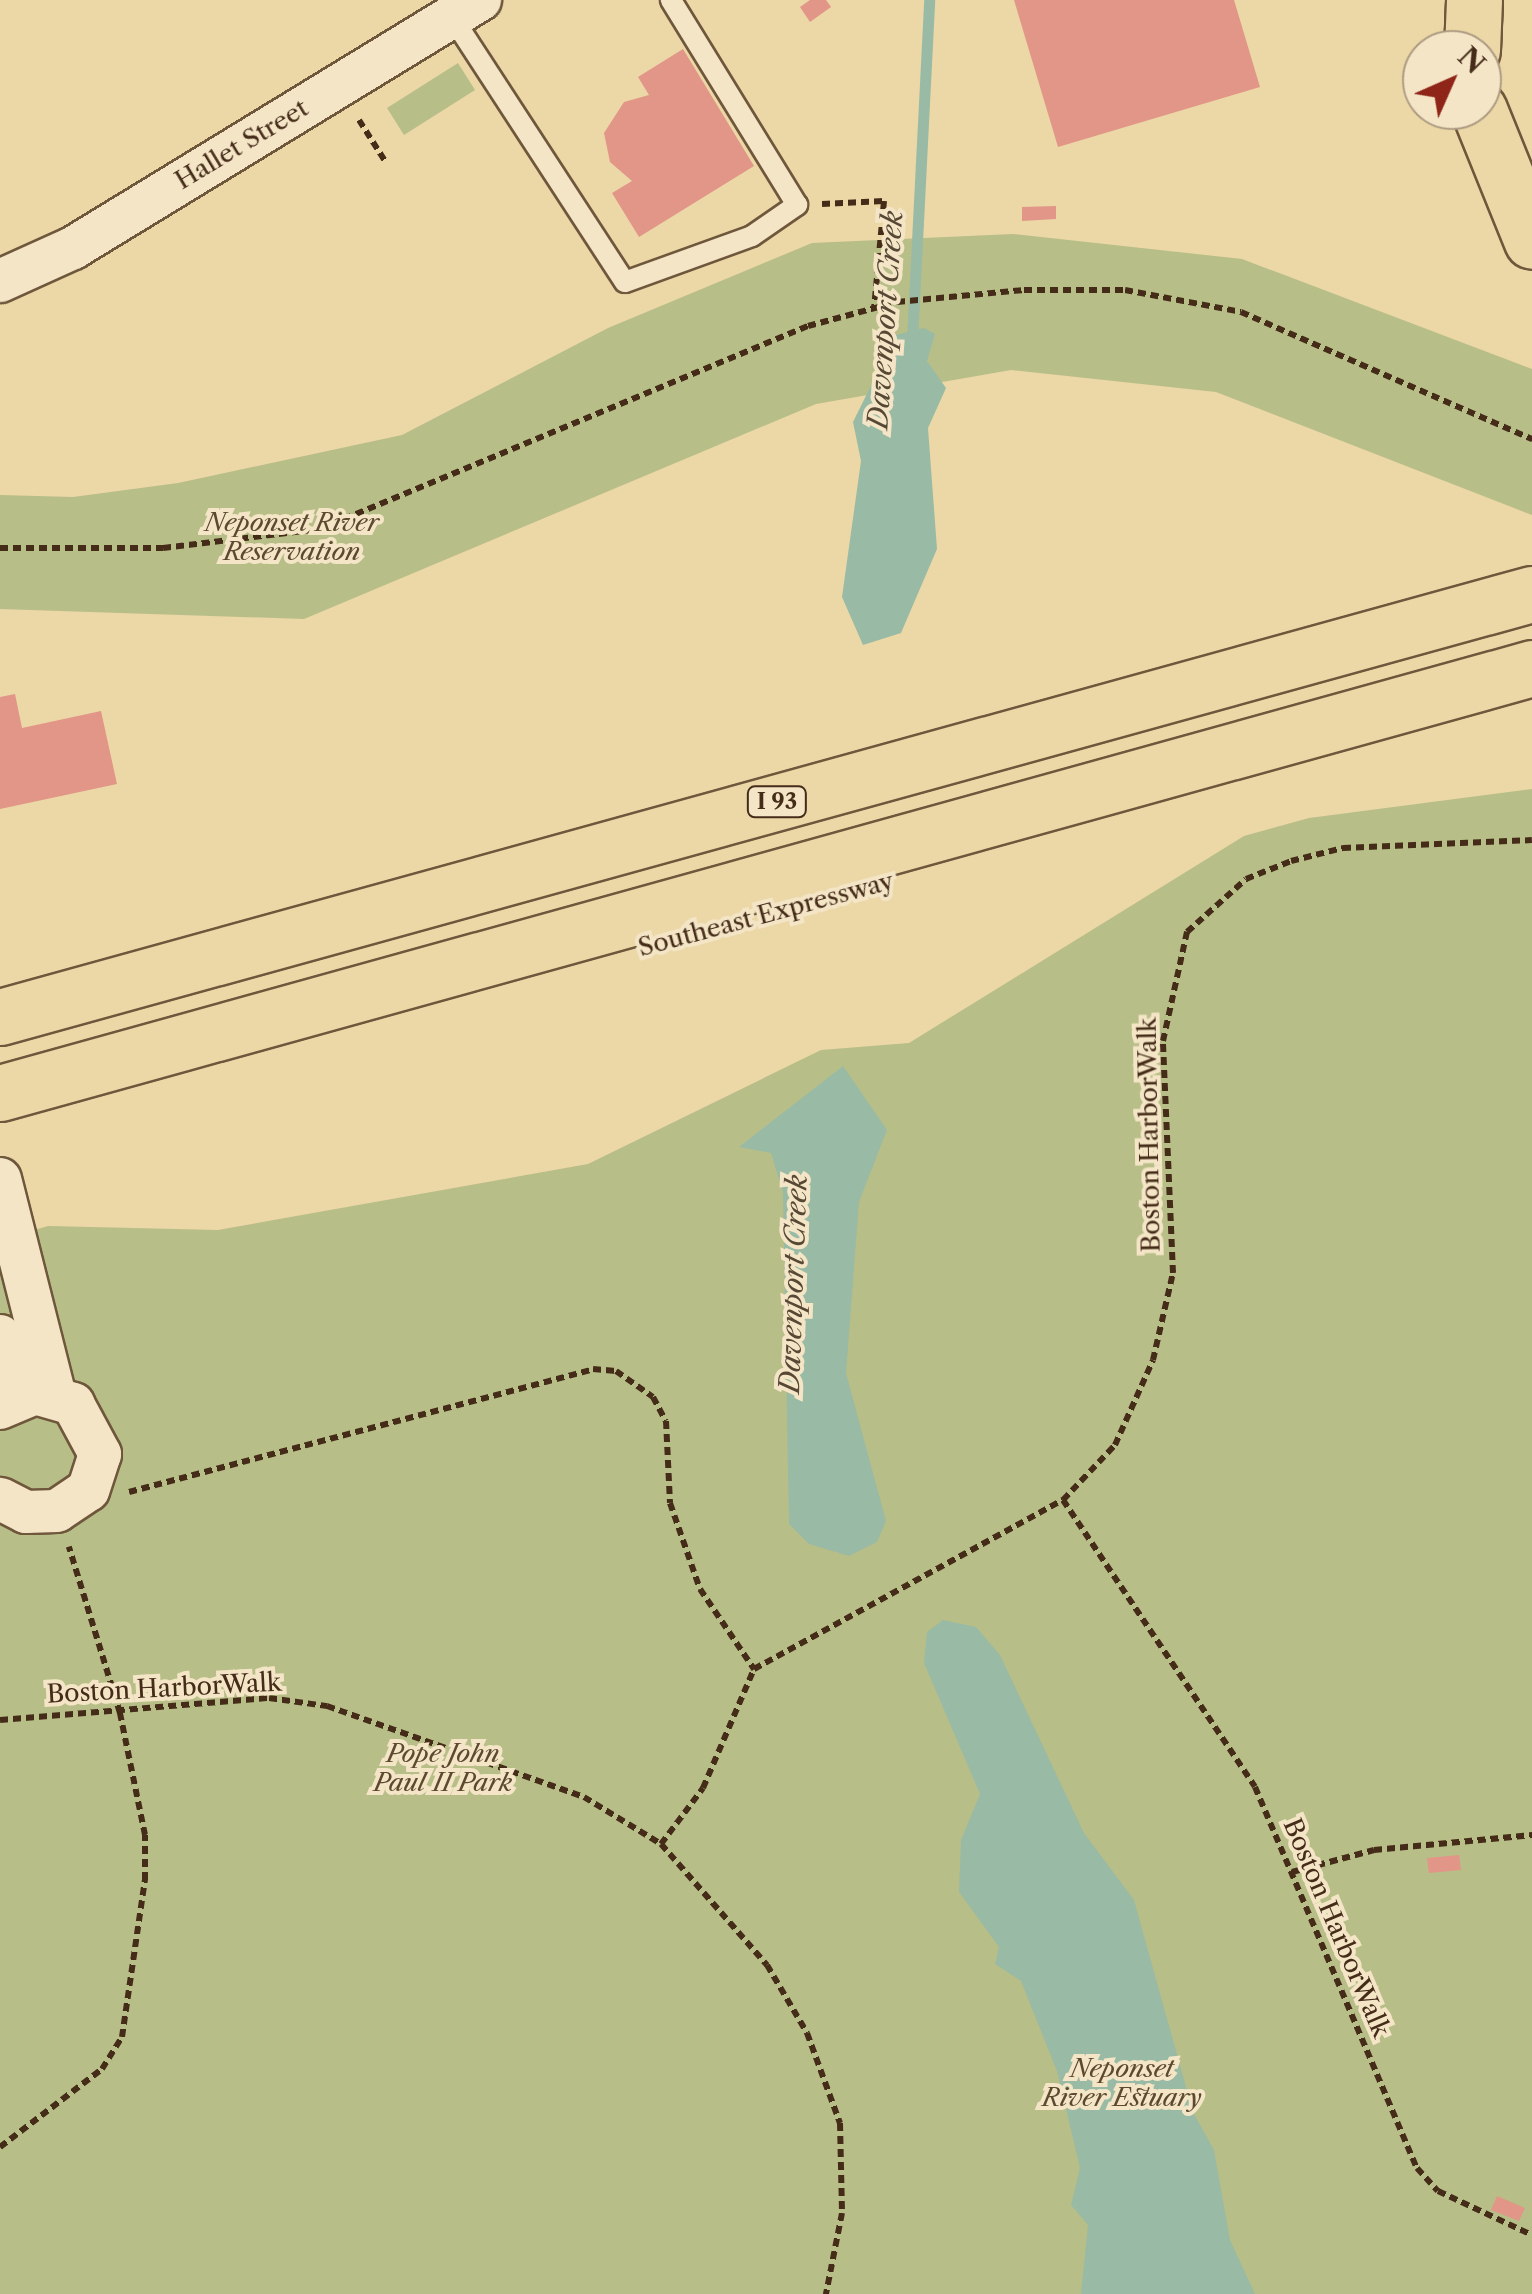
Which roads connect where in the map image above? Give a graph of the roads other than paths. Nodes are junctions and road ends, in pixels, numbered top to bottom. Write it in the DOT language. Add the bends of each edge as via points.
graph roads {
  1 [pos="671,0"];
  2 [pos="1474,0"];
  3 [pos="466,8"];
  4 [pos="1473,30"];
  5 [pos="1487,130"];
  6 [pos="1532,241"];
  7 [pos="0,281"];
  8 [pos="1532,594"];
  9 [pos="1532,630"];
  10 [pos="1532,668"];
  11 [pos="1532,704"];
  12 [pos="18,1068"];
  13 [pos="0,1179"];
  14 [pos="0,1336"];
  15 [pos="23,1401"];
  16 [pos="0,1499"];
  1 -- 3 [label="lane" via="797,204 752,236 625,282"];
  2 -- 4 [label="highway"];
  3 -- 7 [label="street, Hallet Street" via="73,248"];
  5 -- 6 [label="highway"];
  8 -- 12 [label="highway, I 93"];
  9 -- 12 [label="highway, I 93"];
  10 -- 12 [label="highway"];
  11 -- 12 [label="highway, Southeast Expressway"];
  13 -- 15 [label="street"];
  14 -- 15 [label="street"];
  15 -- 16 [label="street" via="88,1418 100,1454 88,1490 57,1511 26,1512"];
}
